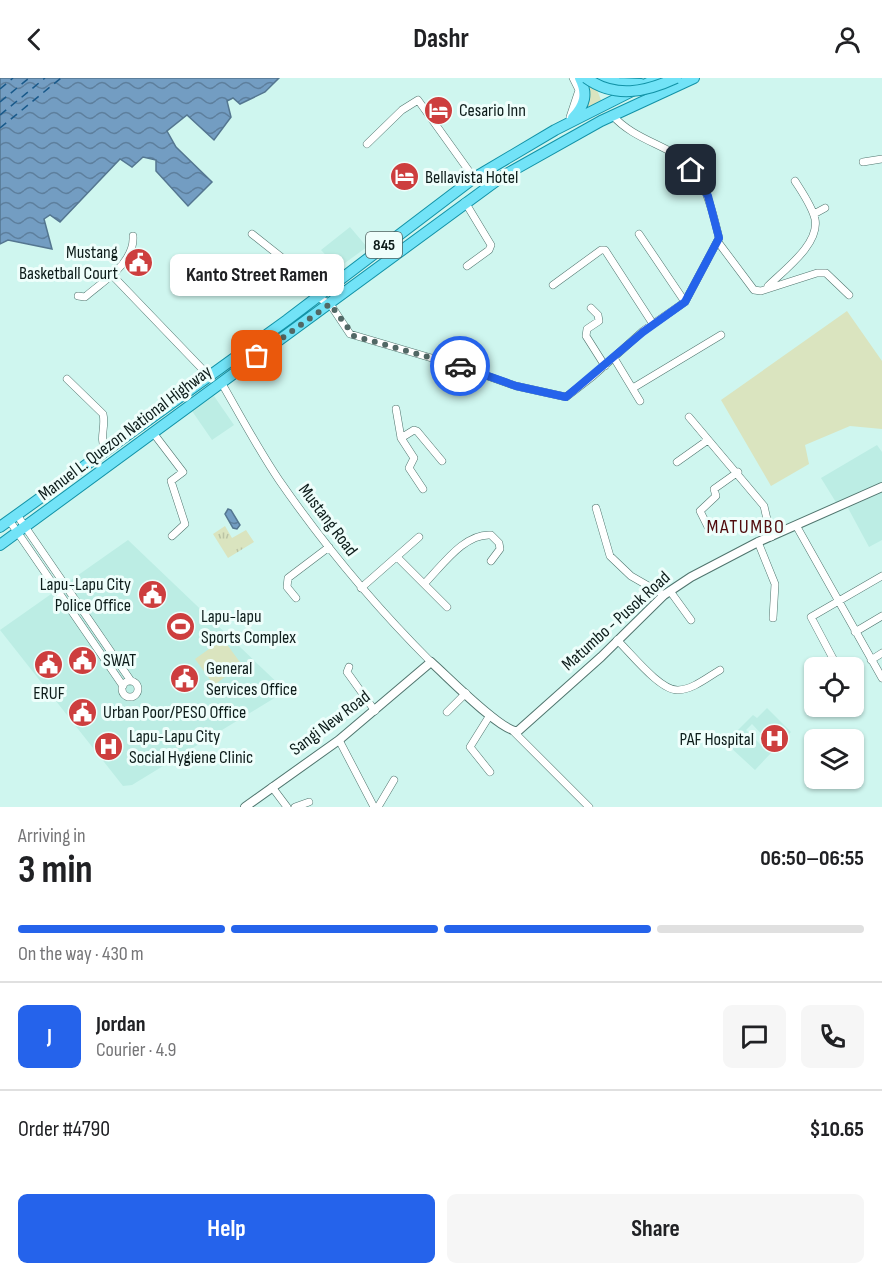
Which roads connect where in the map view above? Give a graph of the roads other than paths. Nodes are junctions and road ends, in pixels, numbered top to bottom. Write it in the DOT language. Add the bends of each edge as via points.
graph roads {
  1 [pos="573,78"];
  2 [pos="580,78"];
  3 [pos="586,78"];
  4 [pos="595,78"];
  5 [pos="603,78"];
  6 [pos="617,78"];
  7 [pos="658,78"];
  8 [pos="676,78"];
  9 [pos="694,78"];
  10 [pos="646,81"];
  11 [pos="604,105"];
  12 [pos="612,115"];
  13 [pos="601,121"];
  14 [pos="566,124"];
  15 [pos="367,144"];
  16 [pos="508,156"];
  17 [pos="882,159"];
  18 [pos="863,162"];
  19 [pos="516,167"];
  20 [pos="474,178"];
  21 [pos="795,181"];
  22 [pos="465,202"];
  23 [pos="825,208"];
  24 [pos="814,214"];
  25 [pos="252,234"];
  26 [pos="639,234"];
  27 [pos="133,236"];
  28 [pos="718,242"];
  29 [pos="467,266"];
  30 [pos="111,274"];
  31 [pos="553,285"];
  32 [pos="766,288"];
  33 [pos="849,295"];
  34 [pos="78,296"];
  35 [pos="316,297"];
  36 [pos="685,302"];
  37 [pos="330,304"];
  38 [pos="591,308"];
  39 [pos="653,324"];
  40 [pos="722,335"];
  41 [pos="614,358"];
  42 [pos="605,366"];
  43 [pos="209,376"];
  44 [pos="67,379"];
  45 [pos="221,382"];
  46 [pos="633,388"];
  47 [pos="640,401"];
  48 [pos="396,409"];
  49 [pos="689,417"];
  50 [pos="154,434"];
  51 [pos="401,438"];
  52 [pos="708,440"];
  53 [pos="105,451"];
  54 [pos="442,461"];
  55 [pos="677,462"];
  56 [pos="738,472"];
  57 [pos="882,487"];
  58 [pos="423,489"];
  59 [pos="596,508"];
  60 [pos="9,521"];
  61 [pos="708,527"];
  62 [pos="797,527"];
  63 [pos="22,530"];
  64 [pos="172,536"];
  65 [pos="419,537"];
  66 [pos="771,537"];
  67 [pos="758,542"];
  68 [pos="0,545"];
  69 [pos="329,547"];
  70 [pos="397,557"];
  71 [pos="491,561"];
  72 [pos="882,576"];
  73 [pos="424,584"];
  74 [pos="361,588"];
  75 [pos="667,593"];
  76 [pos="296,598"];
  77 [pos="839,602"];
  78 [pos="447,607"];
  79 [pos="882,616"];
  80 [pos="773,618"];
  81 [pos="90,619"];
  82 [pos="691,620"];
  83 [pos="82,626"];
  84 [pos="855,632"];
  85 [pos="617,640"];
  86 [pos="882,653"];
  87 [pos="832,657"];
  88 [pos="871,660"];
  89 [pos="431,662"];
  90 [pos="348,667"];
  91 [pos="720,670"];
  92 [pos="882,678"];
  93 [pos="131,681"];
  94 [pos="123,687"];
  95 [pos="466,693"];
  96 [pos="375,711"];
  97 [pos="447,712"];
  98 [pos="490,716"];
  99 [pos="514,732"];
  100 [pos="339,740"];
  101 [pos="490,772"];
  102 [pos="394,780"];
  103 [pos="272,787"];
  104 [pos="309,802"];
  105 [pos="245,807"];
  106 [pos="287,807"];
  107 [pos="295,807"];
  108 [pos="376,807"];
  109 [pos="589,807"];
  1 -- 14 [label="street" via="579,90 578,99"];
  2 -- 14 [label="main road" via="584,103"];
  3 -- 8 [label="main road, bridge" via="602,87 637,92"];
  4 -- 11 [label="main road"];
  5 -- 10 [label="main road" via="618,83"];
  6 -- 10 [label="street"];
  7 -- 10 [label="main road, Manuel L. Quezon National Highway / 845"];
  9 -- 12 [label="main road, Manuel L. Quezon National Highway / 845"];
  10 -- 11 [label="main road, Manuel L. Quezon National Highway / 845"];
  11 -- 13 [label="main road"];
  11 -- 14 [label="main road, Manuel L. Quezon National Highway / 845"];
  12 -- 13 [label="main road, Manuel L. Quezon National Highway / 845"];
  12 -- 28 [label="street" via="640,138 684,160 708,196"];
  13 -- 19 [label="main road, Manuel L. Quezon National Highway / 845"];
  14 -- 16 [label="main road, Manuel L. Quezon National Highway / 845"];
  15 -- 20 [label="street" via="418,100"];
  16 -- 19 [label="main road"];
  16 -- 20 [label="main road, Manuel L. Quezon National Highway / 845"];
  17 -- 18 [label="street"];
  19 -- 22 [label="main road, Manuel L. Quezon National Highway / 845"];
  20 -- 35 [label="main road, Manuel L. Quezon National Highway / 845"];
  21 -- 24 [label="street"];
  22 -- 29 [label="street" via="491,246"];
  22 -- 37 [label="main road, Manuel L. Quezon National Highway / 845"];
  23 -- 24 [label="street"];
  24 -- 32 [label="street" via="812,237 803,251"];
  25 -- 35 [label="street" via="295,268"];
  26 -- 36 [label="street"];
  27 -- 30 [label="street" via="130,254"];
  28 -- 32 [label="street" via="754,290"];
  28 -- 36 [label="street"];
  30 -- 34 [label="street" via="85,297"];
  30 -- 43 [label="street"];
  31 -- 39 [label="street" via="605,250"];
  32 -- 33 [label="street" via="826,273"];
  35 -- 37 [label="street"];
  35 -- 43 [label="main road, Manuel L. Quezon National Highway / 845"];
  36 -- 39 [label="street"];
  37 -- 42 [label="street" via="354,336 534,390 566,397"];
  37 -- 45 [label="main road, Manuel L. Quezon National Highway / 845"];
  38 -- 42 [label="street" via="599,321 587,329 586,336"];
  39 -- 41 [label="street"];
  40 -- 46 [label="street"];
  41 -- 42 [label="street"];
  41 -- 46 [label="street"];
  43 -- 53 [label="main road, Manuel L. Quezon National Highway / 845"];
  44 -- 53 [label="street" via="103,414 101,442"];
  45 -- 50 [label="main road, Manuel L. Quezon National Highway / 845"];
  45 -- 69 [label="street, Mustang Road" via="278,478"];
  46 -- 47 [label="street"];
  48 -- 51 [label="street"];
  49 -- 52 [label="street"];
  50 -- 63 [label="main road, Manuel L. Quezon National Highway / 845"];
  50 -- 64 [label="street" via="183,472 171,481 185,524"];
  51 -- 54 [label="street" via="414,430 421,433"];
  51 -- 58 [label="street" via="414,458 409,468"];
  52 -- 55 [label="street"];
  52 -- 56 [label="street"];
  53 -- 60 [label="main road, Manuel L. Quezon National Highway / 845"];
  56 -- 61 [label="street" via="714,489 716,496 700,511"];
  56 -- 66 [label="street" via="764,506"];
  57 -- 62 [label="street, Matumbo - Pusok Road"];
  59 -- 75 [label="street" via="610,556 631,576"];
  60 -- 63 [label="street"];
  62 -- 66 [label="street, Matumbo - Pusok Road"];
  62 -- 77 [label="street"];
  63 -- 68 [label="main road, Manuel L. Quezon National Highway / 845"];
  63 -- 81 [label="street"];
  63 -- 83 [label="street"];
  65 -- 70 [label="street"];
  66 -- 67 [label="street, Matumbo - Pusok Road"];
  67 -- 75 [label="street, Matumbo - Pusok Road"];
  67 -- 80 [label="street" via="775,584"];
  69 -- 74 [label="street, Mustang Road"];
  69 -- 76 [label="street" via="288,578 287,586"];
  70 -- 73 [label="street"];
  70 -- 74 [label="street"];
  71 -- 73 [label="street" via="500,549 499,543 491,535 483,534 465,543"];
  72 -- 77 [label="street"];
  73 -- 78 [label="street"];
  74 -- 89 [label="street, Mustang Road"];
  75 -- 82 [label="street"];
  75 -- 85 [label="street, Matumbo - Pusok Road"];
  77 -- 84 [label="street"];
  77 -- 87 [label="street" via="811,616"];
  79 -- 84 [label="street"];
  81 -- 83 [label="street"];
  81 -- 93 [label="street"];
  83 -- 94 [label="street"];
  84 -- 88 [label="street"];
  85 -- 91 [label="street" via="672,689 694,685"];
  85 -- 99 [label="street, Matumbo - Pusok Road"];
  86 -- 88 [label="street"];
  88 -- 92 [label="street"];
  89 -- 95 [label="street"];
  89 -- 96 [label="street, Sangi New Road"];
  90 -- 96 [label="street" via="347,672"];
  93 -- 94 [label="street"];
  93 -- 94 [label="street" via="138,687 133,697 125,695"];
  95 -- 97 [label="street"];
  95 -- 98 [label="street"];
  96 -- 100 [label="street, Sangi New Road"];
  98 -- 99 [label="street"];
  98 -- 101 [label="street" via="470,747"];
  99 -- 109 [label="street"];
  100 -- 103 [label="street, Sangi New Road"];
  100 -- 108 [label="street"];
  102 -- 108 [label="street"];
  103 -- 105 [label="street, Sangi New Road"];
  103 -- 106 [label="street"];
  104 -- 107 [label="street"];
}
